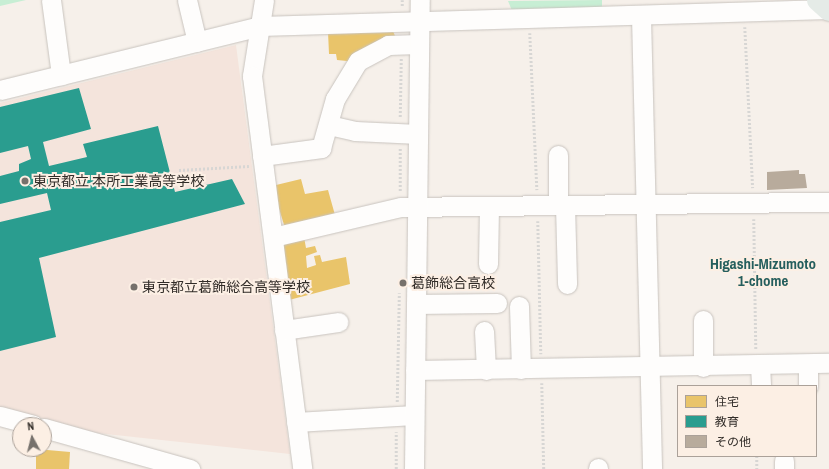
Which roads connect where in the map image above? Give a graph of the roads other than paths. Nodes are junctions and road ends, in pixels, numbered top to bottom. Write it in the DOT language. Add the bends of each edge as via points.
graph roads {
  1 [pos="51,0"];
  2 [pos="188,0"];
  3 [pos="264,0"];
  4 [pos="420,0"];
  5 [pos="825,5"];
  6 [pos="644,10"];
  7 [pos="419,23"];
  8 [pos="260,26"];
  9 [pos="197,42"];
  10 [pos="410,44"];
  11 [pos="61,75"];
  12 [pos="0,90"];
  13 [pos="329,125"];
  14 [pos="409,134"];
  15 [pos="558,155"];
  16 [pos="263,160"];
  17 [pos="829,202"];
  18 [pos="561,205"];
  19 [pos="646,205"];
  20 [pos="489,207"];
  21 [pos="417,209"];
  22 [pos="273,237"];
  23 [pos="488,264"];
  24 [pos="567,284"];
  25 [pos="497,303"];
  26 [pos="416,304"];
  27 [pos="519,306"];
  28 [pos="703,320"];
  29 [pos="338,322"];
  30 [pos="284,330"];
  31 [pos="484,330"];
  32 [pos="829,363"];
  33 [pos="808,364"];
  34 [pos="760,365"];
  35 [pos="650,366"];
  36 [pos="703,367"];
  37 [pos="521,369"];
  38 [pos="415,370"];
  39 [pos="486,370"];
  40 [pos="761,385"];
  41 [pos="808,385"];
  42 [pos="405,413"];
  43 [pos="0,416"];
  44 [pos="12,419"];
  45 [pos="296,422"];
  46 [pos="52,430"];
  47 [pos="169,466"];
  48 [pos="190,469"];
  49 [pos="302,469"];
  50 [pos="414,469"];
  51 [pos="652,469"];
  1 -- 11 [label="street"];
  2 -- 9 [label="street"];
  3 -- 8 [label="street"];
  4 -- 7 [label="street"];
  5 -- 6 [label="street"];
  6 -- 7 [label="street" via="536,19"];
  6 -- 19 [label="street"];
  7 -- 8 [label="street"];
  7 -- 10 [label="street"];
  8 -- 9 [label="street"];
  8 -- 16 [label="street" via="252,76"];
  9 -- 11 [label="street"];
  10 -- 13 [label="street" via="388,45 358,61 335,99"];
  10 -- 14 [label="street"];
  11 -- 12 [label="street"];
  13 -- 14 [label="street"];
  13 -- 16 [label="street" via="321,148"];
  14 -- 21 [label="street"];
  15 -- 18 [label="street"];
  16 -- 22 [label="street"];
  17 -- 19 [label="street"];
  18 -- 19 [label="street"];
  18 -- 20 [label="street"];
  18 -- 24 [label="street"];
  19 -- 35 [label="street"];
  20 -- 21 [label="street"];
  20 -- 23 [label="street"];
  21 -- 22 [label="street" via="401,207"];
  21 -- 26 [label="street"];
  22 -- 30 [label="street"];
  25 -- 26 [label="street"];
  26 -- 38 [label="street"];
  27 -- 37 [label="street"];
  28 -- 36 [label="street"];
  29 -- 30 [label="street"];
  30 -- 45 [label="street"];
  31 -- 39 [label="street"];
  32 -- 33 [label="street"];
  33 -- 34 [label="street"];
  33 -- 41 [label="street"];
  34 -- 36 [label="street"];
  34 -- 40 [label="street"];
  35 -- 36 [label="street"];
  35 -- 37 [label="street"];
  35 -- 51 [label="street"];
  37 -- 39 [label="street"];
  38 -- 39 [label="street"];
  38 -- 42 [label="street"];
  42 -- 45 [label="street"];
  42 -- 50 [label="street"];
  43 -- 44 [label="street"];
  45 -- 49 [label="street"];
  46 -- 47 [label="street"];
  47 -- 48 [label="street"];
}
